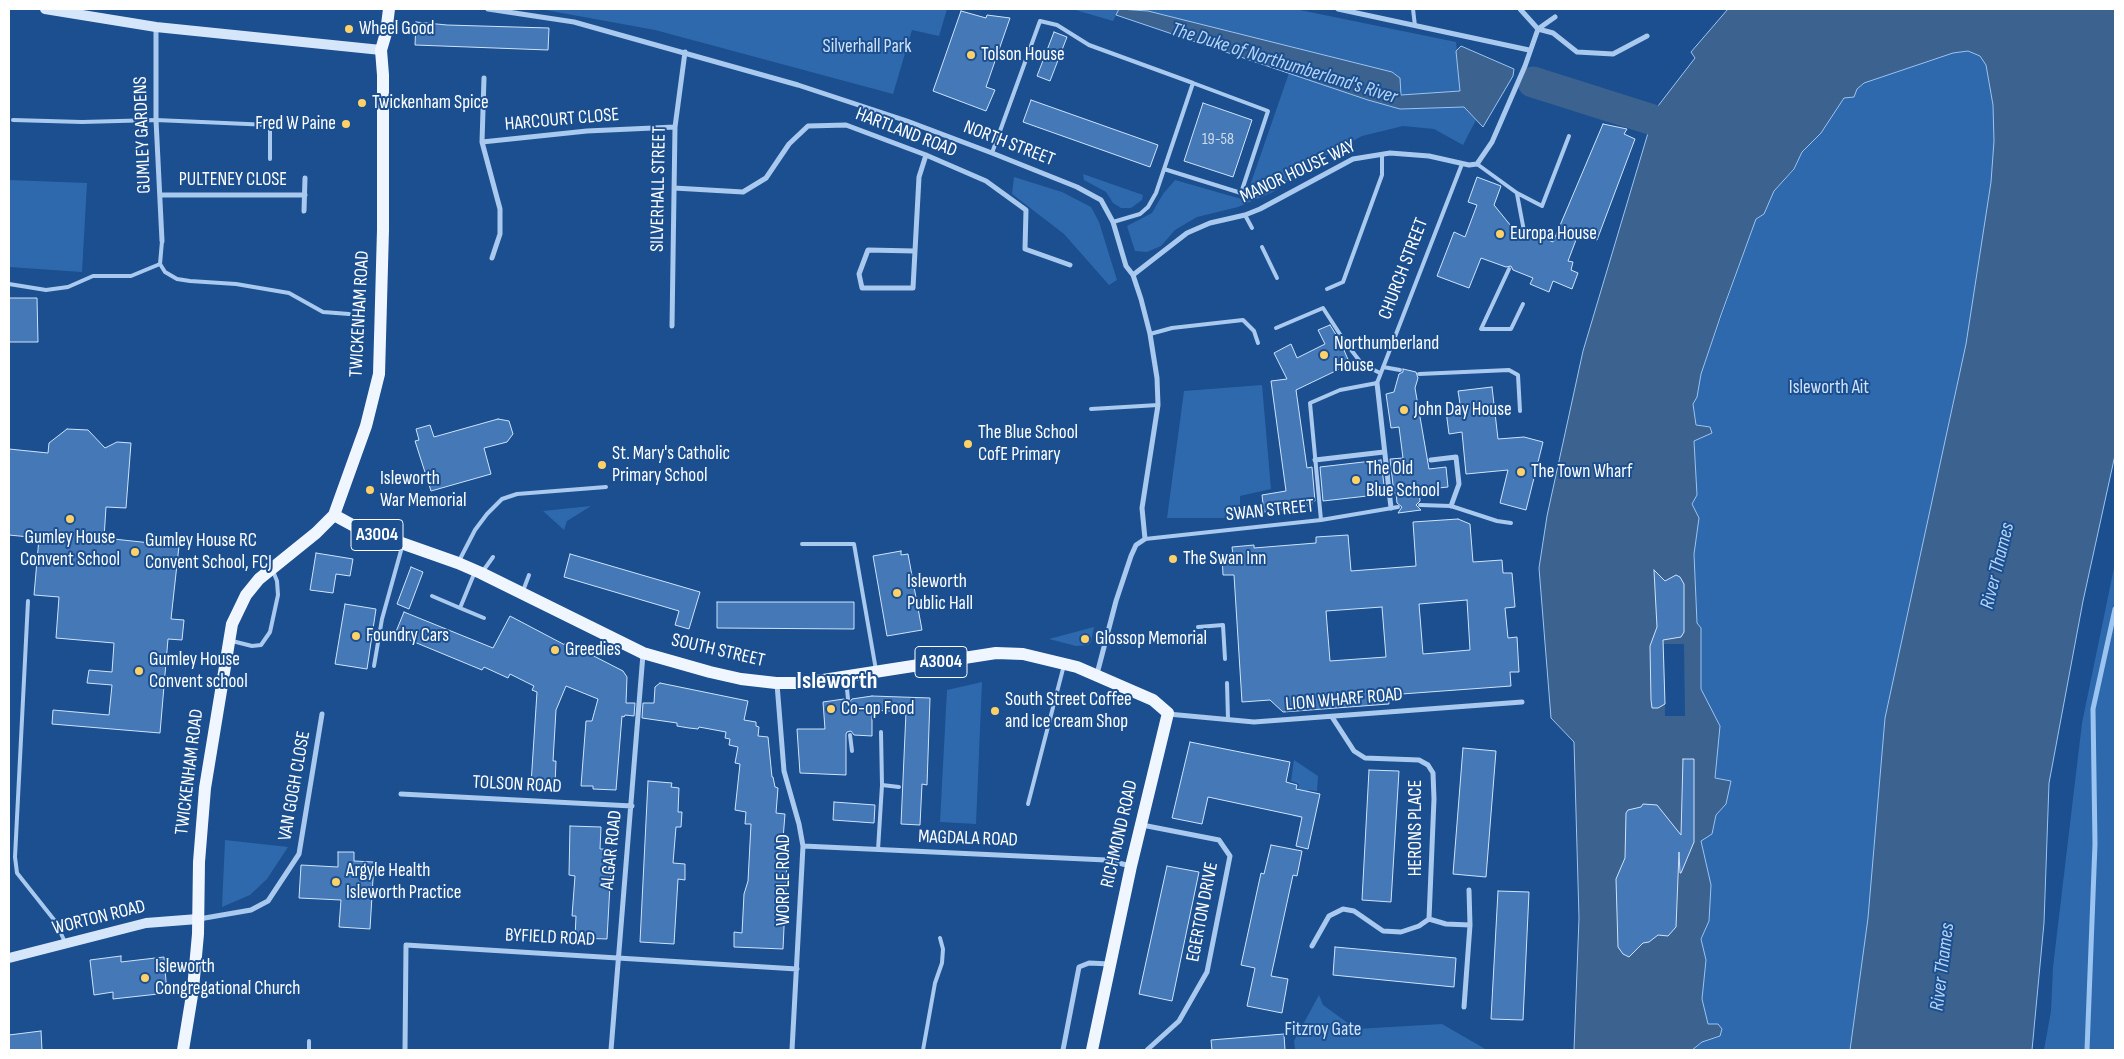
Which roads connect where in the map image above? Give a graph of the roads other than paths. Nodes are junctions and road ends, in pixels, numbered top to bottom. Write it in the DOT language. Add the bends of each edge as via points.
graph roads {
  1 [pos="45,9"];
  2 [pos="389,9"];
  3 [pos="488,9"];
  4 [pos="1338,9"];
  5 [pos="1413,9"];
  6 [pos="1520,9"];
  7 [pos="1555,17"];
  8 [pos="1415,26"];
  9 [pos="156,27"];
  10 [pos="1538,29"];
  11 [pos="1647,36"];
  12 [pos="381,50"];
  13 [pos="1530,50"];
  14 [pos="685,52"];
  15 [pos="484,78"];
  16 [pos="1193,84"];
  17 [pos="13,120"];
  18 [pos="156,120"];
  19 [pos="675,127"];
  20 [pos="1569,136"];
  21 [pos="482,142"];
  22 [pos="992,153"];
  23 [pos="1382,154"];
  24 [pos="926,155"];
  25 [pos="270,159"];
  26 [pos="1462,164"];
  27 [pos="1477,164"];
  28 [pos="1164,169"];
  29 [pos="305,178"];
  30 [pos="674,188"];
  31 [pos="1517,193"];
  32 [pos="161,195"];
  33 [pos="305,195"];
  34 [pos="304,211"];
  35 [pos="1245,215"];
  36 [pos="1114,222"];
  37 [pos="1252,228"];
  38 [pos="1524,230"];
  39 [pos="162,241"];
  40 [pos="1262,247"];
  41 [pos="914,251"];
  42 [pos="492,258"];
  43 [pos="160,264"];
  44 [pos="1070,265"];
  45 [pos="1509,269"];
  46 [pos="1133,275"];
  47 [pos="1277,278"];
  48 [pos="9,284"];
  49 [pos="1326,289"];
  50 [pos="1523,304"];
  51 [pos="349,314"];
  52 [pos="672,326"];
  53 [pos="1276,328"];
  54 [pos="1150,334"];
  55 [pos="1258,343"];
  56 [pos="1383,366"];
  57 [pos="1400,370"];
  58 [pos="1380,374"];
  59 [pos="1419,374"];
  60 [pos="1377,383"];
  61 [pos="1158,405"];
  62 [pos="1091,409"];
  63 [pos="1520,411"];
  64 [pos="1384,452"];
  65 [pos="1316,460"];
  66 [pos="1431,460"];
  67 [pos="606,487"];
  68 [pos="1420,505"];
  69 [pos="1451,506"];
  70 [pos="1398,507"];
  71 [pos="1391,508"];
  72 [pos="334,515"];
  73 [pos="1321,520"];
  74 [pos="1511,523"];
  75 [pos="1145,539"];
  76 [pos="402,544"];
  77 [pos="802,544"];
  78 [pos="492,558"];
  79 [pos="458,563"];
  80 [pos="272,569"];
  81 [pos="478,572"];
  82 [pos="529,575"];
  83 [pos="522,594"];
  84 [pos="432,596"];
  85 [pos="28,601"];
  86 [pos="460,608"];
  87 [pos="484,618"];
  88 [pos="1198,627"];
  89 [pos="229,640"];
  90 [pos="643,653"];
  91 [pos="1226,659"];
  92 [pos="1065,663"];
  93 [pos="374,666"];
  94 [pos="876,672"];
  95 [pos="1097,674"];
  96 [pos="846,677"];
  97 [pos="776,683"];
  98 [pos="1227,683"];
  99 [pos="848,699"];
  100 [pos="1522,702"];
  101 [pos="322,714"];
  102 [pos="1168,714"];
  103 [pos="1332,717"];
  104 [pos="1228,719"];
  105 [pos="881,732"];
  106 [pos="850,735"];
  107 [pos="852,751"];
  108 [pos="882,785"];
  109 [pos="899,787"];
  110 [pos="401,794"];
  111 [pos="1028,804"];
  112 [pos="632,806"];
  113 [pos="1141,825"];
  114 [pos="803,846"];
  115 [pos="878,850"];
  116 [pos="1131,866"];
  117 [pos="1469,890"];
  118 [pos="198,919"];
  119 [pos="1429,919"];
  120 [pos="1470,925"];
  121 [pos="940,938"];
  122 [pos="66,944"];
  123 [pos="1312,946"];
  124 [pos="618,956"];
  125 [pos="9,958"];
  126 [pos="1110,964"];
  127 [pos="797,969"];
  128 [pos="1464,1007"];
  129 [pos="309,1041"];
  130 [pos="183,1050"];
  131 [pos="309,1050"];
  132 [pos="405,1050"];
  133 [pos="611,1050"];
  134 [pos="792,1050"];
  135 [pos="923,1050"];
  136 [pos="1063,1050"];
  137 [pos="1092,1050"];
  138 [pos="1147,1050"];
  1 -- 9 [label="main road"];
  2 -- 12 [label="main road, TWICKENHAM ROAD"];
  3 -- 14 [label="street, NORTH STREET" via="574,22"];
  4 -- 8 [label="street"];
  5 -- 8 [label="lane"];
  6 -- 10 [label="street"];
  7 -- 10 [label="street"];
  8 -- 13 [label="street"];
  9 -- 12 [label="main road"];
  9 -- 18 [label="street, GUMLEY GARDENS"];
  10 -- 11 [label="street" via="1553,33 1577,52 1613,54"];
  10 -- 13 [label="street"];
  12 -- 72 [label="main road, TWICKENHAM ROAD" via="380,366 366,426"];
  13 -- 27 [label="street" via="1492,142"];
  14 -- 19 [label="street, SILVERHALL STREET"];
  14 -- 22 [label="street, NORTH STREET" via="816,91"];
  15 -- 21 [label="street"];
  16 -- 22 [label="lane" via="1089,44 1057,25 1040,21"];
  16 -- 28 [label="lane"];
  16 -- 28 [label="lane" via="1268,111 1241,193"];
  17 -- 18 [label="lane"];
  18 -- 25 [label="lane" via="270,125"];
  18 -- 32 [label="street, GUMLEY GARDENS"];
  19 -- 21 [label="street, HARCOURT CLOSE" via="587,131"];
  19 -- 30 [label="street, SILVERHALL STREET"];
  20 -- 31 [label="lane" via="1542,206"];
  21 -- 42 [label="street, HARCOURT CLOSE" via="500,209 500,234"];
  22 -- 36 [label="street, NORTH STREET" via="1089,192 1101,200"];
  23 -- 26 [label="street, MANOR HOUSE WAY" via="1428,156"];
  23 -- 35 [label="street, MANOR HOUSE WAY" via="1353,159"];
  23 -- 49 [label="lane" via="1382,175 1342,282"];
  24 -- 30 [label="street, HARTLAND ROAD" via="846,125 808,126 789,144 766,178 743,192"];
  24 -- 41 [label="street" via="918,177"];
  24 -- 44 [label="street, HARTLAND ROAD" via="986,180 1026,210 1025,249"];
  26 -- 27 [label="street"];
  26 -- 56 [label="lane, CHURCH STREET"];
  27 -- 31 [label="lane"];
  28 -- 36 [label="lane" via="1148,207 1140,214"];
  29 -- 33 [label="street, PULTENEY CLOSE"];
  30 -- 52 [label="street, SILVERHALL STREET"];
  31 -- 38 [label="lane"];
  32 -- 33 [label="street, PULTENEY CLOSE"];
  32 -- 39 [label="street, GUMLEY GARDENS"];
  33 -- 34 [label="street, PULTENEY CLOSE"];
  35 -- 37 [label="lane"];
  35 -- 46 [label="street, MANOR HOUSE WAY" via="1210,223 1187,233"];
  36 -- 46 [label="street, NORTH STREET" via="1126,266"];
  39 -- 43 [label="lane"];
  40 -- 47 [label="lane"];
  41 -- 41 [label="street" via="914,288 862,288 859,274 868,250"];
  43 -- 48 [label="lane" via="131,276 92,276 68,287 46,290"];
  43 -- 51 [label="lane" via="165,272 178,279 289,293 323,312"];
  45 -- 50 [label="lane" via="1481,329 1512,329"];
  46 -- 54 [label="street, NORTH STREET"];
  53 -- 58 [label="lane" via="1323,308 1362,364"];
  54 -- 55 [label="lane" via="1243,320 1254,331"];
  54 -- 61 [label="street, NORTH STREET"];
  56 -- 57 [label="lane"];
  56 -- 58 [label="lane, CHURCH STREET"];
  58 -- 60 [label="lane, CHURCH STREET"];
  59 -- 63 [label="lane" via="1509,370 1518,375"];
  60 -- 64 [label="street"];
  60 -- 65 [label="lane" via="1340,390 1310,402"];
  61 -- 62 [label="lane"];
  61 -- 75 [label="street, NORTH STREET" via="1142,508"];
  64 -- 65 [label="street"];
  64 -- 71 [label="street"];
  65 -- 73 [label="lane"];
  66 -- 69 [label="street" via="1456,458 1459,484"];
  67 -- 79 [label="lane" via="517,494 502,499 475,530"];
  68 -- 69 [label="lane"];
  69 -- 74 [label="lane"];
  70 -- 71 [label="lane, SWAN STREET"];
  71 -- 73 [label="lane, SWAN STREET"];
  72 -- 76 [label="main road, SOUTH STREET / A3004"];
  72 -- 80 [label="main road, TWICKENHAM ROAD"];
  73 -- 75 [label="lane, SWAN STREET"];
  75 -- 95 [label="street" via="1133,550"];
  76 -- 79 [label="main road, SOUTH STREET / A3004"];
  76 -- 93 [label="lane" via="382,619"];
  77 -- 94 [label="lane" via="854,544"];
  78 -- 81 [label="lane"];
  79 -- 81 [label="main road, SOUTH STREET / A3004"];
  80 -- 89 [label="main road, TWICKENHAM ROAD" via="246,595 232,624"];
  80 -- 89 [label="lane" via="278,595 270,632 261,645"];
  81 -- 83 [label="main road, SOUTH STREET / A3004"];
  81 -- 86 [label="lane"];
  82 -- 83 [label="lane"];
  83 -- 90 [label="main road, SOUTH STREET / A3004"];
  84 -- 86 [label="lane"];
  85 -- 122 [label="lane" via="15,857 17,873 55,921"];
  86 -- 87 [label="lane"];
  88 -- 91 [label="lane" via="1224,626"];
  89 -- 118 [label="main road, TWICKENHAM ROAD" via="204,788"];
  90 -- 97 [label="main road, SOUTH STREET / A3004" via="741,679"];
  90 -- 112 [label="street, ALGAR ROAD"];
  92 -- 94 [label="main road, SOUTH STREET / A3004" via="996,653"];
  92 -- 95 [label="main road, SOUTH STREET / A3004"];
  92 -- 111 [label="lane"];
  94 -- 96 [label="main road, SOUTH STREET / A3004"];
  95 -- 102 [label="main road, SOUTH STREET / A3004" via="1153,700"];
  96 -- 97 [label="main road, SOUTH STREET / A3004"];
  96 -- 99 [label="lane"];
  97 -- 114 [label="street, WORPLE ROAD" via="783,762"];
  98 -- 104 [label="lane"];
  100 -- 103 [label="street, LION WHARF ROAD"];
  101 -- 118 [label="street, VAN GOGH CLOSE" via="299,854 268,901 251,910"];
  102 -- 104 [label="street, LION WHARF ROAD"];
  102 -- 113 [label="main road, RICHMOND ROAD"];
  103 -- 104 [label="street, LION WHARF ROAD" via="1254,722"];
  103 -- 119 [label="street, HERONS PLACE" via="1354,751 1365,758 1419,760 1428,765 1432,773 1434,799"];
  105 -- 108 [label="lane"];
  106 -- 107 [label="lane"];
  108 -- 109 [label="lane"];
  108 -- 115 [label="lane"];
  110 -- 112 [label="street, TOLSON ROAD"];
  112 -- 124 [label="street, ALGAR ROAD"];
  113 -- 116 [label="main road, RICHMOND ROAD"];
  113 -- 138 [label="street, EGERTON DRIVE" via="1219,840 1230,856 1207,972 1179,1021"];
  114 -- 115 [label="street, MAGDALA ROAD"];
  114 -- 127 [label="street, WORPLE ROAD"];
  115 -- 116 [label="street, MAGDALA ROAD" via="1106,860"];
  116 -- 126 [label="main road, RICHMOND ROAD"];
  117 -- 120 [label="street"];
  118 -- 122 [label="main road, WORTON ROAD" via="146,923"];
  118 -- 130 [label="main road, TWICKENHAM ROAD" via="194,989"];
  119 -- 120 [label="street"];
  119 -- 123 [label="street" via="1401,932 1383,931 1354,911 1343,909 1330,916"];
  120 -- 128 [label="street"];
  121 -- 135 [label="lane" via="942,962"];
  122 -- 125 [label="main road, WORTON ROAD"];
  124 -- 127 [label="street, BYFIELD ROAD"];
  124 -- 132 [label="street, BYFIELD ROAD" via="406,945"];
  124 -- 133 [label="street, ALGAR ROAD"];
  126 -- 136 [label="street" via="1089,962 1079,967"];
  126 -- 137 [label="main road, RICHMOND ROAD"];
  127 -- 134 [label="street, WORPLE ROAD"];
  129 -- 131 [label="lane"];
}
